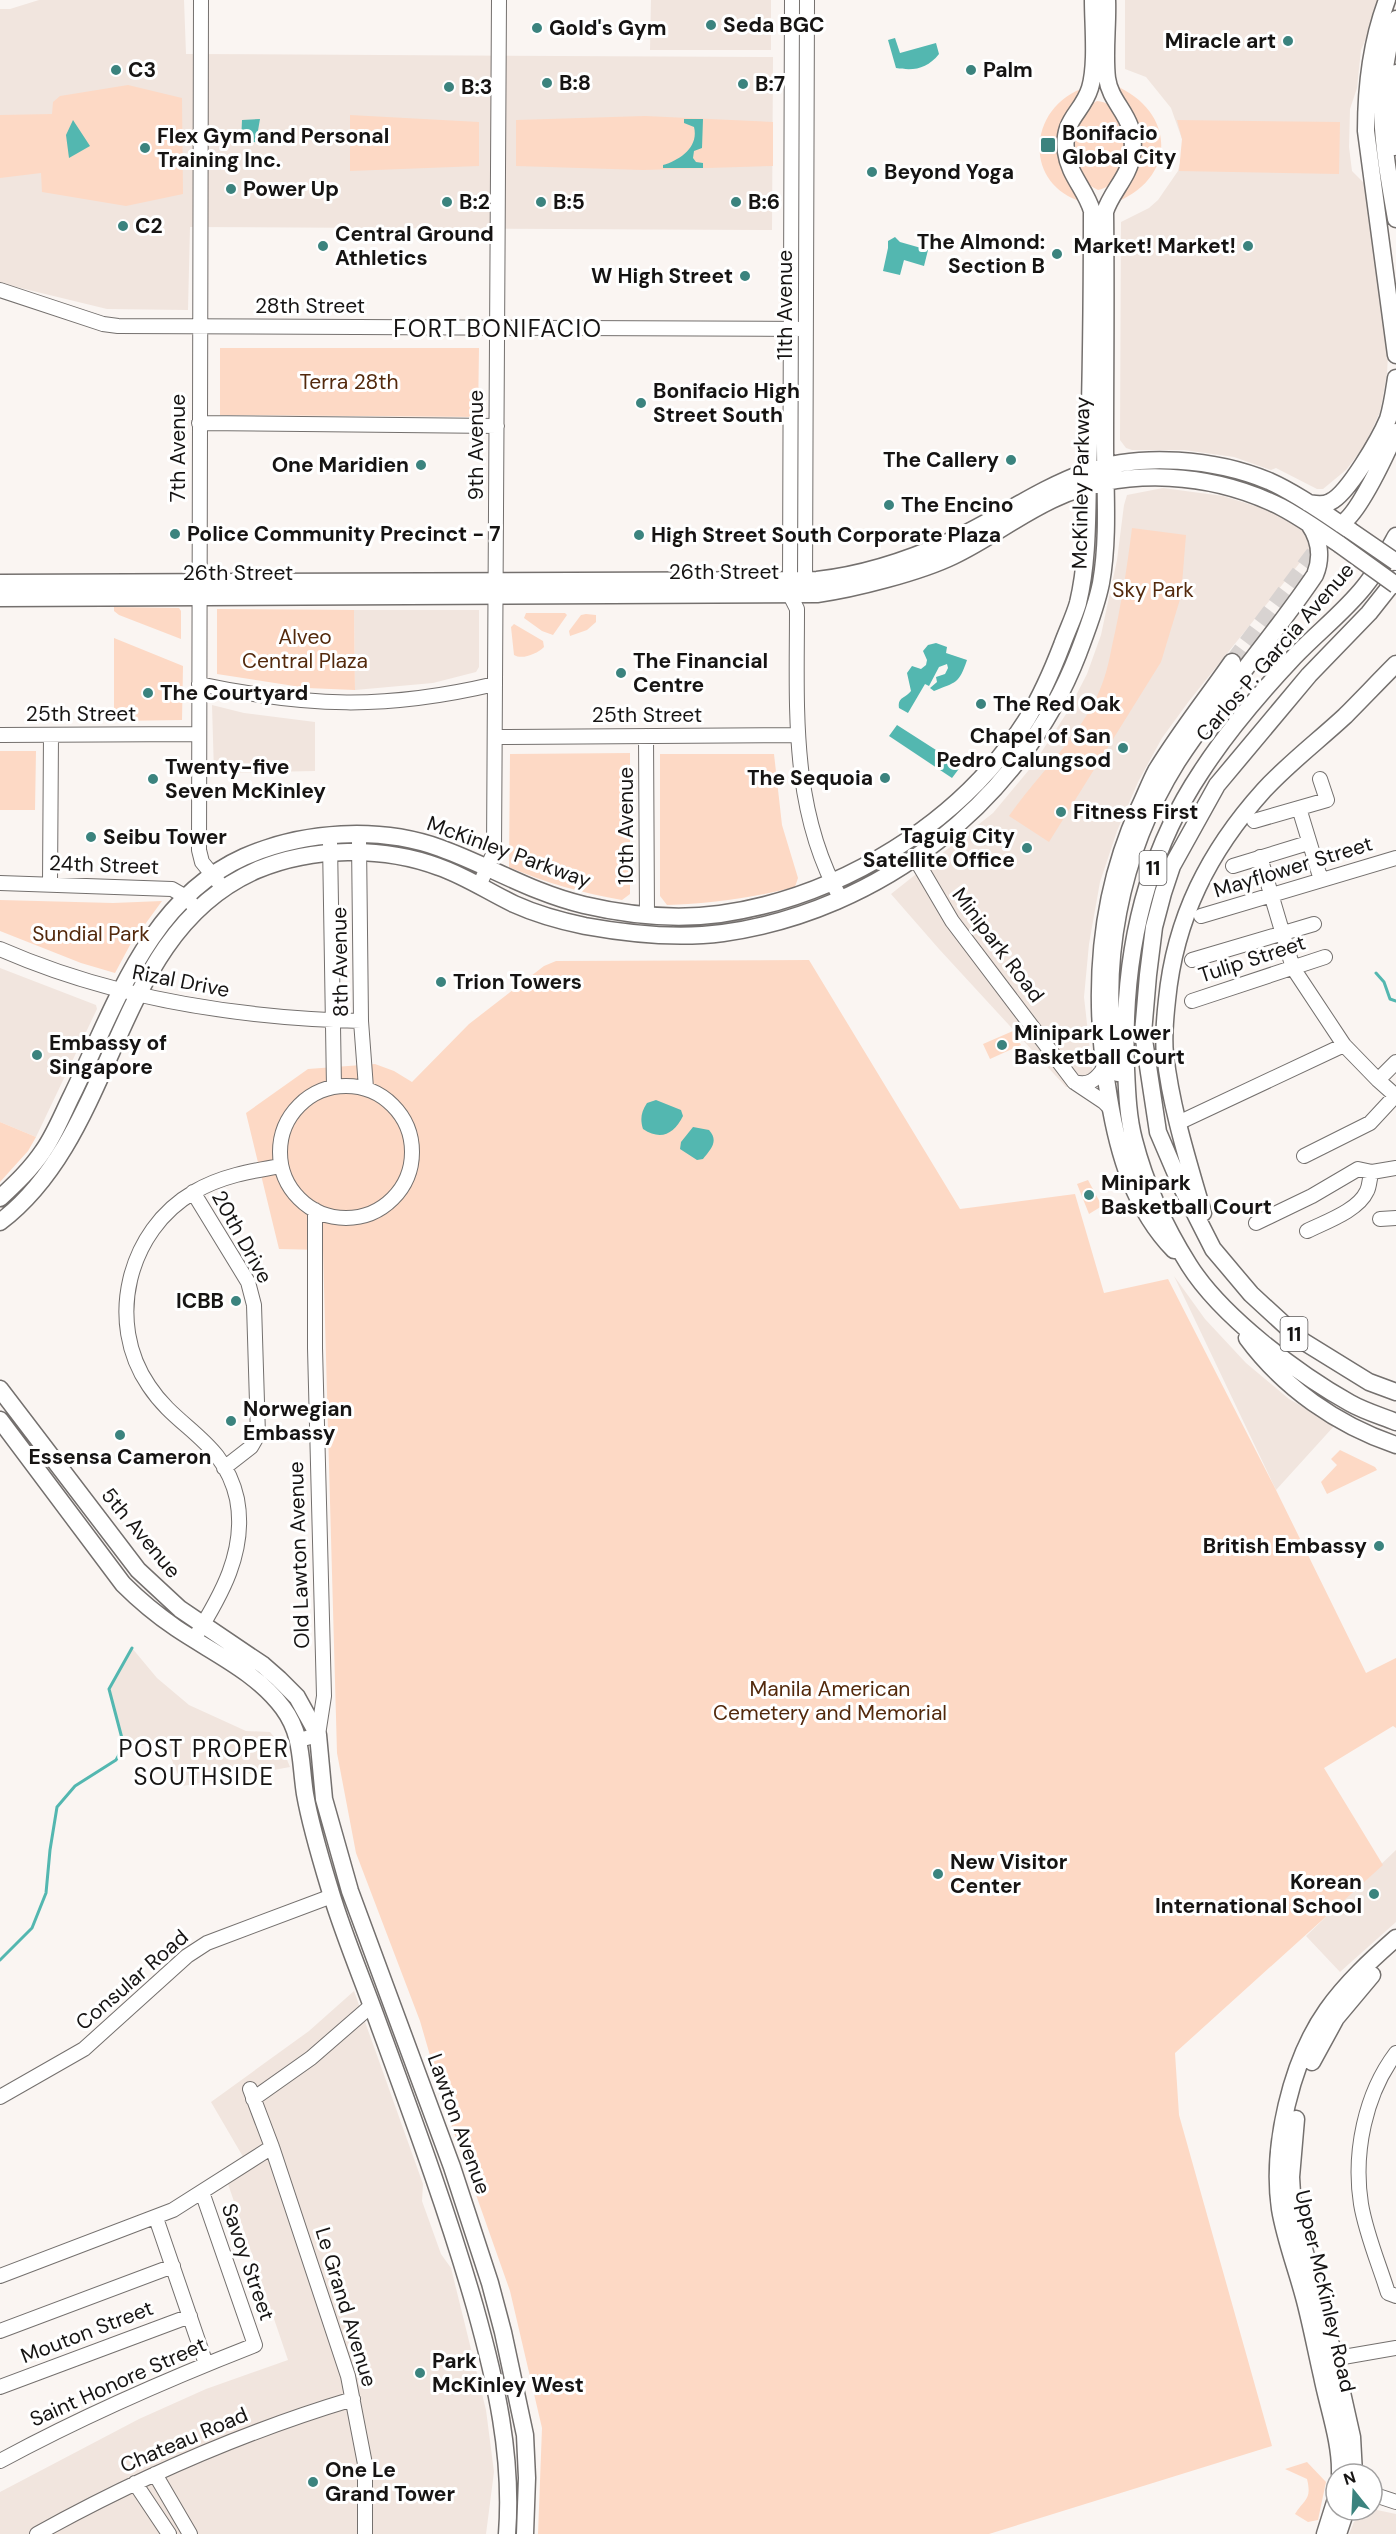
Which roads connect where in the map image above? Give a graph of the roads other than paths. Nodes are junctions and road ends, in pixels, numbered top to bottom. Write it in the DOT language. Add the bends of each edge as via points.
graph roads {
  1 [pos="201,0"];
  2 [pos="499,0"];
  3 [pos="792,0"];
  4 [pos="807,0"];
  5 [pos="1093,0"];
  6 [pos="1107,0"];
  7 [pos="1387,0"];
  8 [pos="1396,19"];
  9 [pos="1396,74"];
  10 [pos="1081,104"];
  11 [pos="1119,104"];
  12 [pos="1396,165"];
  13 [pos="1120,185"];
  14 [pos="1080,186"];
  15 [pos="1396,219"];
  16 [pos="1384,254"];
  17 [pos="0,291"];
  18 [pos="1396,292"];
  19 [pos="200,327"];
  20 [pos="498,328"];
  21 [pos="789,329"];
  22 [pos="806,329"];
  23 [pos="1396,355"];
  24 [pos="1396,378"];
  25 [pos="199,423"];
  26 [pos="498,426"];
  27 [pos="1396,432"];
  28 [pos="1106,475"];
  29 [pos="1088,478"];
  30 [pos="1307,502"];
  31 [pos="1308,524"];
  32 [pos="1345,527"];
  33 [pos="1396,536"];
  34 [pos="1396,562"];
  35 [pos="1396,579"];
  36 [pos="0,584"];
  37 [pos="1396,585"];
  38 [pos="496,588"];
  39 [pos="199,589"];
  40 [pos="797,592"];
  41 [pos="0,598"];
  42 [pos="1232,662"];
  43 [pos="1396,664"];
  44 [pos="199,684"];
  45 [pos="495,684"];
  46 [pos="199,734"];
  47 [pos="0,735"];
  48 [pos="51,735"];
  49 [pos="798,735"];
  50 [pos="646,736"];
  51 [pos="495,737"];
  52 [pos="1320,779"];
  53 [pos="1299,808"];
  54 [pos="1254,821"];
  55 [pos="330,835"];
  56 [pos="359,835"];
  57 [pos="1308,843"];
  58 [pos="331,853"];
  59 [pos="359,853"];
  60 [pos="1260,857"];
  61 [pos="915,858"];
  62 [pos="1396,858"];
  63 [pos="1233,866"];
  64 [pos="487,869"];
  65 [pos="212,874"];
  66 [pos="1321,880"];
  67 [pos="831,882"];
  68 [pos="0,883"];
  69 [pos="50,884"];
  70 [pos="479,886"];
  71 [pos="224,888"];
  72 [pos="1270,895"];
  73 [pos="186,897"];
  74 [pos="841,899"];
  75 [pos="197,910"];
  76 [pos="647,915"];
  77 [pos="1201,916"];
  78 [pos="1314,924"];
  79 [pos="1282,933"];
  80 [pos="0,949"];
  81 [pos="1325,957"];
  82 [pos="1192,960"];
  83 [pos="1293,968"];
  84 [pos="121,991"];
  85 [pos="139,995"];
  86 [pos="1192,1001"];
  87 [pos="333,1021"];
  88 [pos="362,1022"];
  89 [pos="1344,1045"];
  90 [pos="1396,1062"];
  91 [pos="1104,1068"];
  92 [pos="1378,1080"];
  93 [pos="1074,1082"];
  94 [pos="334,1087"];
  95 [pos="366,1088"];
  96 [pos="1396,1095"];
  97 [pos="1110,1108"];
  98 [pos="1178,1123"];
  99 [pos="1133,1137"];
  100 [pos="1304,1156"];
  101 [pos="281,1166"];
  102 [pos="1396,1168"];
  103 [pos="1372,1172"];
  104 [pos="194,1192"];
  105 [pos="0,1198"];
  106 [pos="315,1210"];
  107 [pos="1396,1218"];
  108 [pos="1380,1219"];
  109 [pos="0,1222"];
  110 [pos="1256,1223"];
  111 [pos="1306,1232"];
  112 [pos="1213,1249"];
  113 [pos="1190,1266"];
  114 [pos="1222,1303"];
  115 [pos="0,1389"];
  116 [pos="1396,1392"];
  117 [pos="0,1420"];
  118 [pos="1396,1422"];
  119 [pos="1396,1446"];
  120 [pos="224,1468"];
  121 [pos="199,1632"];
  122 [pos="318,1735"];
  123 [pos="299,1740"];
  124 [pos="332,1896"];
  125 [pos="1396,1938"];
  126 [pos="1386,1956"];
  127 [pos="372,2005"];
  128 [pos="1396,2053"];
  129 [pos="0,2097"];
  130 [pos="272,2147"];
  131 [pos="202,2192"];
  132 [pos="156,2218"];
  133 [pos="173,2266"];
  134 [pos="0,2276"];
  135 [pos="1396,2296"];
  136 [pos="190,2316"];
  137 [pos="0,2331"];
  138 [pos="255,2346"];
  139 [pos="1396,2348"];
  140 [pos="1326,2360"];
  141 [pos="206,2364"];
  142 [pos="0,2387"];
  143 [pos="353,2399"];
  144 [pos="0,2461"];
  145 [pos="1339,2462"];
  146 [pos="1353,2462"];
  147 [pos="155,2474"];
  148 [pos="135,2483"];
  149 [pos="37,2534"];
  150 [pos="169,2534"];
  151 [pos="190,2534"];
  152 [pos="365,2534"];
  153 [pos="507,2534"];
  154 [pos="525,2534"];
  1 -- 19 [label="street, 7th Avenue"];
  2 -- 20 [label="street, 9th Avenue"];
  3 -- 21 [label="street, 11th Avenue"];
  4 -- 22 [label="street, 11th Avenue"];
  5 -- 10 [label="main road, McKinley Parkway" via="1092,80"];
  6 -- 11 [label="main road, McKinley Parkway" via="1107,79"];
  7 -- 16 [label="main road" via="1366,96 1366,131"];
  8 -- 15 [label="main road" via="1384,72 1381,123"];
  9 -- 12 [label="main road" via="1392,110"];
  10 -- 11 [label="main road" via="1096,98"];
  10 -- 14 [label="main road, McKinley Parkway" via="1070,123 1066,145 1070,167"];
  11 -- 13 [label="main road, McKinley Parkway" via="1130,123 1133,145 1130,166"];
  13 -- 14 [label="main road" via="1105,193"];
  13 -- 28 [label="main road, McKinley Parkway" via="1105,213"];
  14 -- 29 [label="main road, McKinley Parkway" via="1092,211"];
  16 -- 18 [label="main road"];
  16 -- 23 [label="main road"];
  17 -- 19 [label="street, 28th Street" via="103,324"];
  19 -- 20 [label="street, 28th Street"];
  19 -- 25 [label="street, 7th Avenue"];
  20 -- 21 [label="street, 28th Street"];
  20 -- 26 [label="street, 9th Avenue"];
  21 -- 22 [label="street, 28th Street"];
  21 -- 40 [label="street, 11th Avenue"];
  22 -- 40 [label="street, 11th Avenue"];
  24 -- 30 [label="main road" via="1388,418 1350,483 1330,503"];
  25 -- 26 [label="street"];
  25 -- 39 [label="street, 7th Avenue"];
  26 -- 38 [label="street, 9th Avenue"];
  27 -- 32 [label="main road"];
  28 -- 29 [label="main road, 26th Street"];
  28 -- 30 [label="main road, 26th Street" via="1155,460 1191,462 1220,466 1271,482"];
  28 -- 31 [label="main road, 26th Street" via="1215,484 1260,497"];
  28 -- 61 [label="main road, McKinley Parkway" via="1102,579 1069,678 1040,730 1000,783 938,843"];
  29 -- 40 [label="main road, 26th Street" via="952,557 832,592"];
  29 -- 67 [label="main road, McKinley Parkway" via="1084,574 1077,606 1026,720 1001,755 921,831"];
  30 -- 32 [label="main road, 26th Street"];
  31 -- 37 [label="main road, 26th Street, bridge"];
  31 -- 99 [label="main road" via="1320,551 1316,575 1177,764 1150,813 1122,893 1114,938 1110,1004 1112,1043"];
  32 -- 34 [label="main road, 26th Street, bridge"];
  33 -- 99 [label="main road, Carlos P. Garcia Avenue / 11" via="1363,588 1293,658 1201,771 1158,854 1146,884 1128,973 1125,1034"];
  35 -- 112 [label="main road, Carlos P. Garcia Avenue / 11" via="1217,785 1172,866 1162,893 1150,956 1143,1033 1148,1080 1158,1132"];
  36 -- 39 [label="main road, 26th Street"];
  38 -- 39 [label="main road, 26th Street"];
  38 -- 40 [label="main road, 26th Street"];
  38 -- 45 [label="street, 9th Avenue"];
  39 -- 41 [label="main road, 26th Street"];
  39 -- 44 [label="street, 7th Avenue"];
  40 -- 49 [label="street, 11th Avenue"];
  42 -- 91 [label="main road, Carlos P. Garcia Avenue" via="1156,772 1119,857 1101,948 1098,995"];
  43 -- 98 [label="main road" via="1265,789 1230,831 1200,880 1170,967 1165,1016 1165,1051"];
  44 -- 45 [label="street" via="283,700 338,704 440,696"];
  44 -- 46 [label="street, 7th Avenue"];
  45 -- 51 [label="street, 9th Avenue"];
  46 -- 48 [label="street, 25th Street"];
  46 -- 65 [label="street, 7th Avenue" via="199,850 202,862"];
  47 -- 48 [label="street, 25th Street"];
  48 -- 69 [label="street"];
  49 -- 50 [label="street, 25th Street"];
  49 -- 67 [label="street, 11th Avenue" via="811,828"];
  50 -- 51 [label="street, 25th Street"];
  50 -- 76 [label="street, 10th Avenue"];
  51 -- 64 [label="street, 9th Avenue" via="494,852"];
  52 -- 53 [label="street" via="1327,800"];
  53 -- 54 [label="street"];
  53 -- 57 [label="street"];
  55 -- 56 [label="main road, McKinley Parkway"];
  55 -- 58 [label="street, 8th Avenue"];
  55 -- 65 [label="main road, McKinley Parkway" via="249,854"];
  56 -- 59 [label="street, 8th Avenue"];
  56 -- 64 [label="main road, McKinley Parkway" via="427,843"];
  57 -- 60 [label="street"];
  57 -- 66 [label="street"];
  58 -- 59 [label="main road, McKinley Parkway"];
  58 -- 71 [label="main road, McKinley Parkway" via="277,863"];
  58 -- 87 [label="street, 8th Avenue"];
  59 -- 70 [label="main road, McKinley Parkway" via="438,866"];
  59 -- 88 [label="street, 8th Avenue"];
  60 -- 63 [label="street"];
  60 -- 72 [label="street"];
  61 -- 74 [label="main road, McKinley Parkway" via="878,882"];
  61 -- 93 [label="street, Minipark Road" via="952,921"];
  62 -- 66 [label="street, Mayflower Street"];
  64 -- 70 [label="street, 9th Avenue"];
  64 -- 76 [label="main road, McKinley Parkway" via="558,898"];
  65 -- 71 [label="street, 7th Avenue"];
  65 -- 73 [label="main road, McKinley Parkway"];
  66 -- 72 [label="street, Mayflower Street"];
  67 -- 74 [label="street, 11th Avenue"];
  67 -- 76 [label="main road, McKinley Parkway" via="775,902 721,914"];
  68 -- 69 [label="street, 24th Street"];
  69 -- 73 [label="street, 24th Street" via="172,889"];
  70 -- 74 [label="main road, McKinley Parkway" via="551,917 610,930 666,935 750,928"];
  71 -- 75 [label="main road, McKinley Parkway"];
  72 -- 77 [label="street, Mayflower Street"];
  72 -- 79 [label="street"];
  73 -- 75 [label="street"];
  73 -- 84 [label="main road, McKinley Parkway" via="156,929"];
  75 -- 85 [label="main road, McKinley Parkway" via="170,939"];
  78 -- 79 [label="street"];
  79 -- 82 [label="street"];
  79 -- 83 [label="street"];
  80 -- 84 [label="street, Rizal Drive"];
  81 -- 83 [label="street, Tulip Street"];
  83 -- 86 [label="street, Tulip Street"];
  83 -- 89 [label="street"];
  84 -- 85 [label="street, Rizal Drive"];
  84 -- 105 [label="main road, McKinley Parkway" via="44,1150"];
  85 -- 87 [label="street, Rizal Drive" via="224,1012"];
  85 -- 109 [label="main road, McKinley Parkway" via="58,1161 36,1190"];
  87 -- 88 [label="street, Rizal Drive"];
  87 -- 94 [label="street, 8th Avenue"];
  88 -- 95 [label="street, 8th Avenue"];
  89 -- 92 [label="street"];
  89 -- 98 [label="street"];
  90 -- 92 [label="street"];
  91 -- 93 [label="street" via="1094,1081"];
  91 -- 97 [label="main road, Carlos P. Garcia Avenue"];
  92 -- 96 [label="street"];
  93 -- 97 [label="street, Minipark Road"];
  94 -- 95 [label="street"];
  94 -- 101 [label="street" via="305,1100 290,1116 282,1135"];
  95 -- 106 [label="street" via="385,1098 406,1123 412,1144 408,1176 389,1202 366,1215 340,1218"];
  96 -- 100 [label="street" via="1371,1123"];
  97 -- 113 [label="main road, Carlos P. Garcia Avenue" via="1125,1164 1144,1212 1155,1230"];
  98 -- 112 [label="main road"];
  99 -- 113 [label="main road, Carlos P. Garcia Avenue / 11" via="1161,1214"];
  101 -- 104 [label="street" via="235,1174"];
  101 -- 106 [label="street" via="293,1192"];
  102 -- 103 [label="street"];
  103 -- 110 [label="street" via="1358,1169"];
  103 -- 111 [label="street" via="1363,1198"];
  104 -- 120 [label="street, 20th Drive" via="248,1282 254,1305 258,1435 251,1447"];
  104 -- 120 [label="street" via="162,1218 138,1255 128,1287 126,1323 133,1356 148,1385 167,1408 209,1444"];
  106 -- 122 [label="street, Old Lawton Avenue" via="324,1687"];
  107 -- 108 [label="street"];
  112 -- 116 [label="main road, Carlos P. Garcia Avenue / 11" via="1251,1294 1301,1340 1369,1382"];
  113 -- 114 [label="main road, Carlos P. Garcia Avenue / 11"];
  114 -- 118 [label="main road, Carlos P. Garcia Avenue / 11" via="1233,1317 1288,1362 1352,1404"];
  114 -- 119 [label="main road" via="1253,1346 1295,1388 1341,1421"];
  115 -- 121 [label="main road, 5th Avenue" via="132,1563"];
  117 -- 121 [label="main road, 5th Avenue" via="123,1584 140,1601"];
  120 -- 121 [label="street" via="240,1518 238,1545 230,1574"];
  121 -- 122 [label="main road, 5th Avenue" via="263,1665 297,1697"];
  121 -- 123 [label="main road, 5th Avenue" via="266,1689 283,1708"];
  122 -- 123 [label="street"];
  122 -- 154 [label="main road, Lawton Avenue" via="324,1799 347,1881 452,2167 500,2322 525,2435"];
  123 -- 124 [label="main road, Lawton Avenue" via="314,1835"];
  124 -- 127 [label="main road, Lawton Avenue"];
  124 -- 129 [label="street, Consular Road" via="207,1943 187,1956 84,2049"];
  125 -- 126 [label="main road, Upper McKinley Road"];
  126 -- 140 [label="main road, Upper McKinley Road" via="1338,1995 1315,2028 1290,2095 1282,2139 1278,2177 1287,2243"];
  127 -- 130 [label="street, Le Grand Avenue" via="310,2058 251,2094"];
  127 -- 153 [label="main road, Lawton Avenue" via="458,2249 500,2401"];
  128 -- 135 [label="street" via="1371,2101 1359,2164 1366,2225 1388,2293"];
  130 -- 131 [label="street"];
  130 -- 143 [label="street, Le Grand Avenue" via="341,2350"];
  131 -- 132 [label="street"];
  131 -- 138 [label="street, Savoy Street"];
  132 -- 133 [label="street"];
  132 -- 134 [label="street"];
  133 -- 136 [label="street"];
  133 -- 137 [label="street"];
  136 -- 141 [label="street"];
  136 -- 142 [label="street, Mouton Street"];
  138 -- 141 [label="street, Saint Honore Street"];
  139 -- 140 [label="street"];
  140 -- 145 [label="main road, Upper McKinley Road"];
  140 -- 146 [label="main road, Upper McKinley Road" via="1352,2437"];
  141 -- 144 [label="street, Saint Honore Street" via="92,2414"];
  143 -- 147 [label="street, Chateau Road" via="245,2435"];
  143 -- 152 [label="street, Le Grand Avenue" via="365,2464"];
  147 -- 148 [label="street, Chateau Road"];
  147 -- 151 [label="street"];
  148 -- 149 [label="street, Chateau Road"];
  148 -- 150 [label="street"];
}
